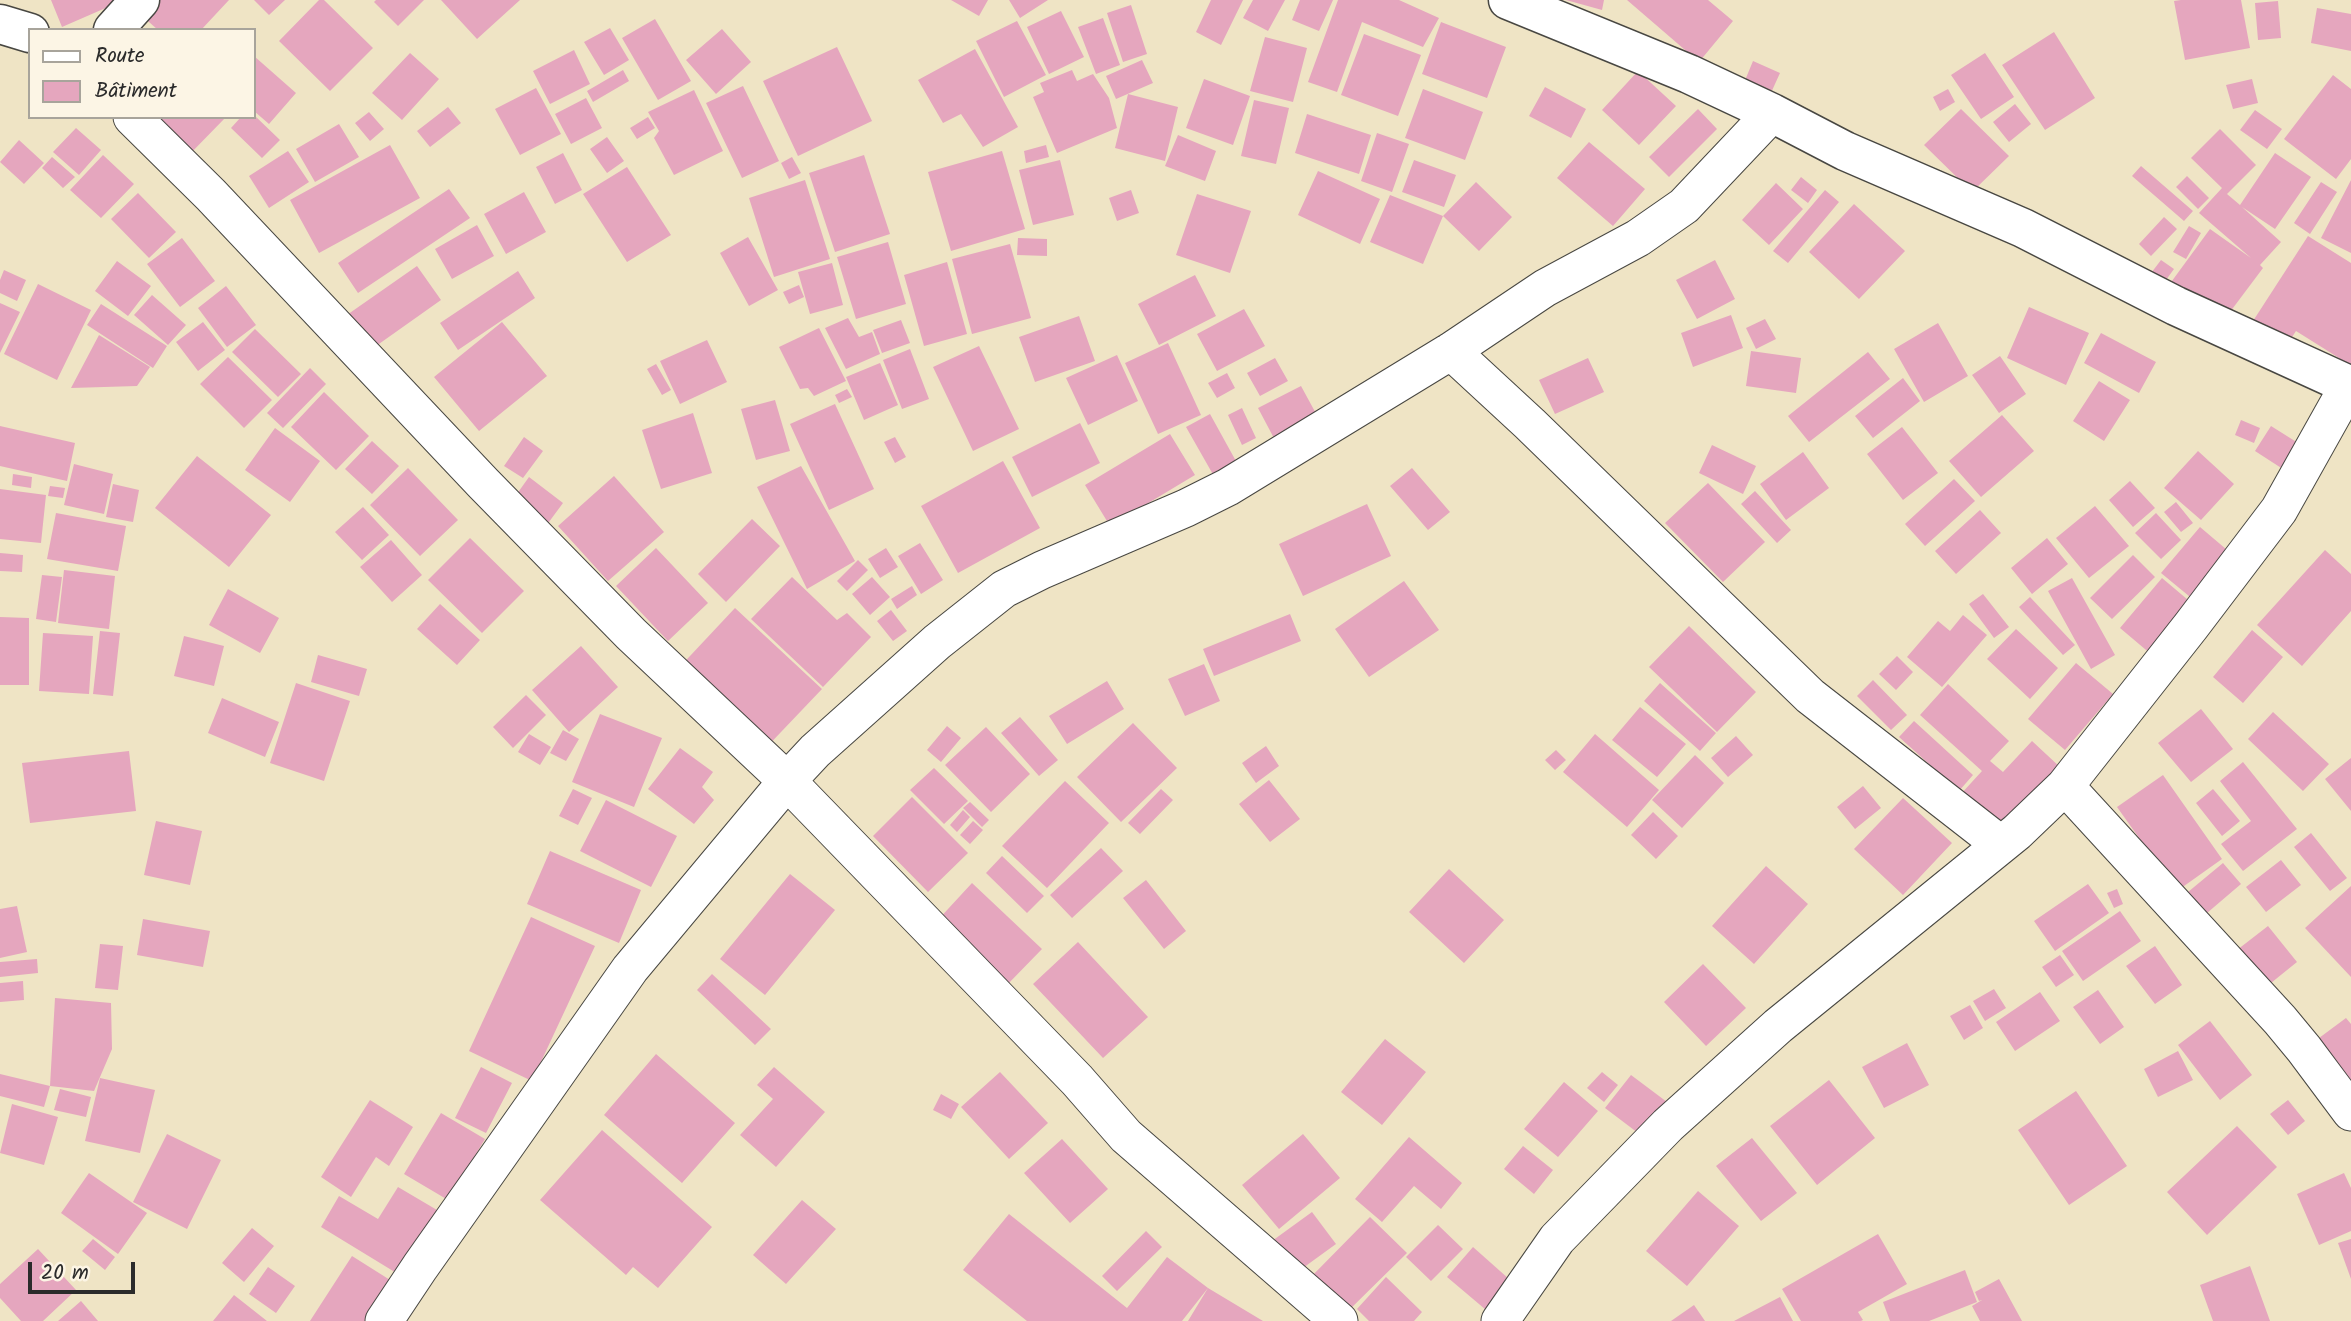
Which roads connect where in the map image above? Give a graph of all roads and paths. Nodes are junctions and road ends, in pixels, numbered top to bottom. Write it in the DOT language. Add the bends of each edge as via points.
graph roads {
  1 [pos="140,0"];
  2 [pos="1508,0"];
  3 [pos="0,24"];
  4 [pos="115,28"];
  5 [pos="28,32"];
  6 [pos="1772,113"];
  7 [pos="134,119"];
  8 [pos="1451,352"];
  9 [pos="2350,386"];
  10 [pos="787,780"];
  11 [pos="2065,786"];
  12 [pos="2000,844"];
  13 [pos="2351,1112"];
  14 [pos="384,1321"];
  15 [pos="1339,1321"];
  16 [pos="1500,1321"];
  1 -- 4 [label="street"];
  2 -- 6 [label="street"];
  3 -- 5 [label="street"];
  6 -- 8 [label="street" via="1684,206 1639,238 1545,288"];
  6 -- 9 [label="street"];
  7 -- 10 [label="street" via="631,634"];
  8 -- 10 [label="street" via="1228,487 1004,589 937,642"];
  8 -- 12 [label="street" via="1810,696"];
  9 -- 11 [label="street" via="2278,510"];
  10 -- 14 [label="street" via="630,968"];
  10 -- 15 [label="street" via="1068,1070 1126,1136"];
  11 -- 12 [label="street"];
  11 -- 13 [label="street" via="2280,1020"];
  12 -- 16 [label="street" via="1778,1026 1668,1125 1557,1239"];
}
